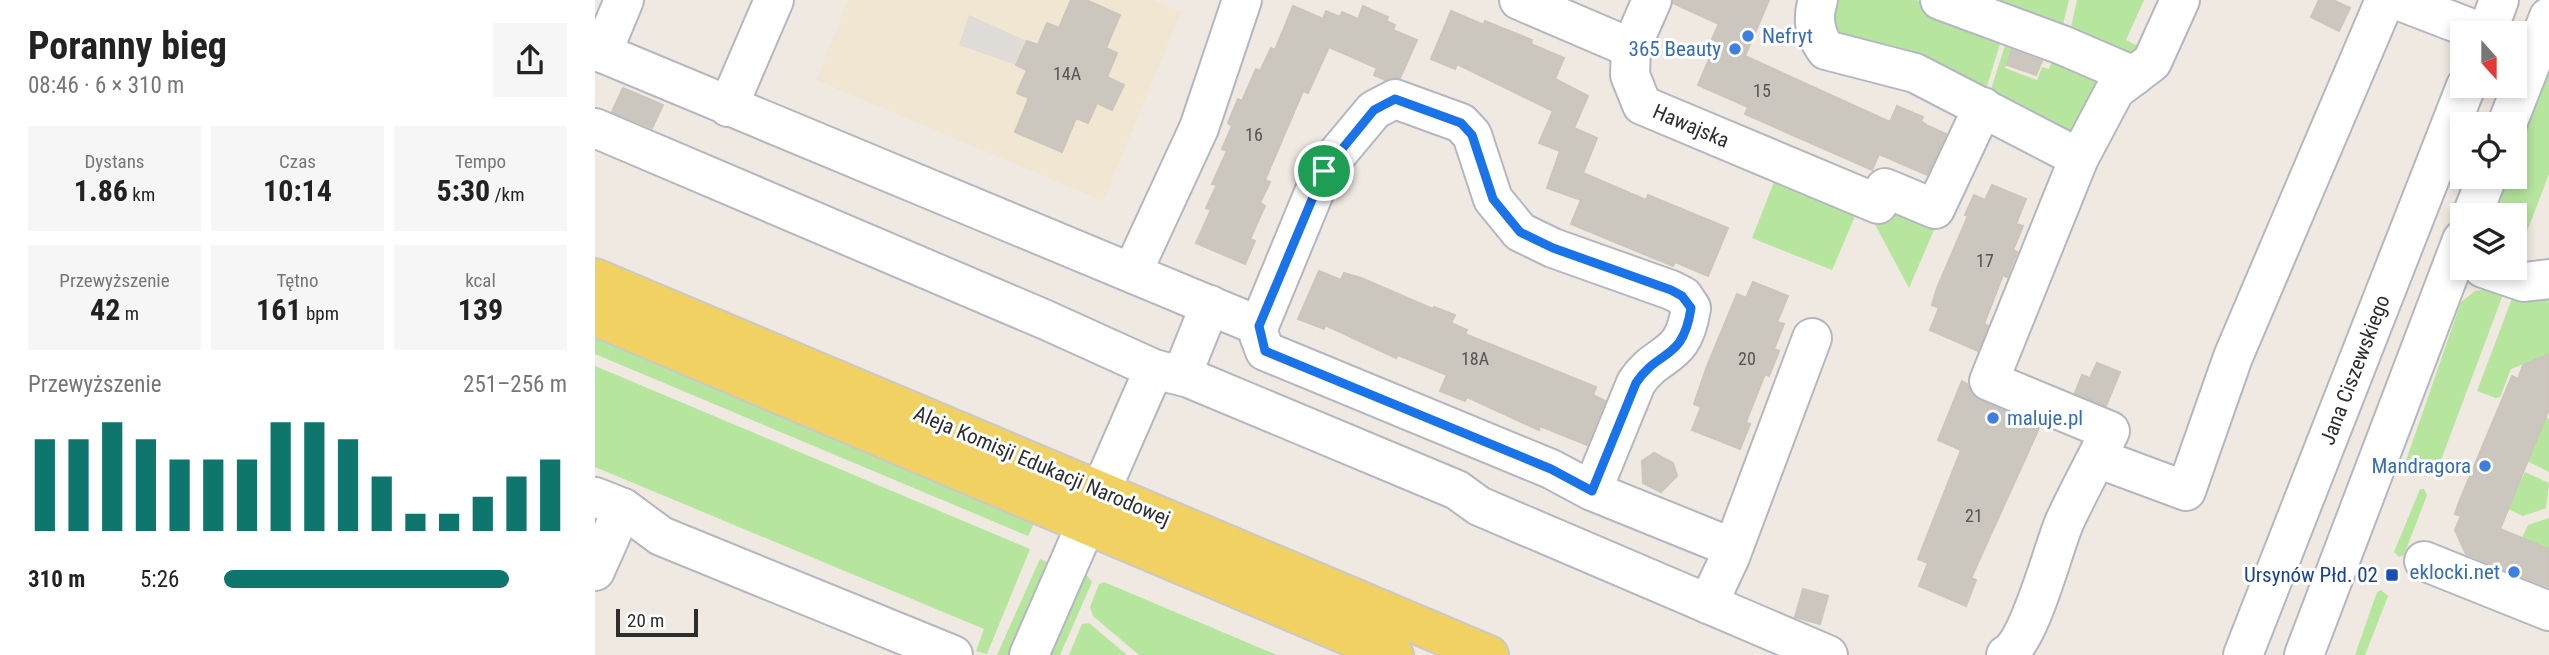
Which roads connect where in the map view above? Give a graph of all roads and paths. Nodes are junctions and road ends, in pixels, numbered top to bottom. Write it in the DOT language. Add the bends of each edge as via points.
graph roads {
  1 [pos="624,0"];
  2 [pos="774,0"];
  3 [pos="1242,0"];
  4 [pos="1519,0"];
  5 [pos="1652,0"];
  6 [pos="1818,0"];
  7 [pos="1940,0"];
  8 [pos="2180,0"];
  9 [pos="2385,0"];
  10 [pos="2397,0"];
  11 [pos="2499,0"];
  12 [pos="2549,17"];
  13 [pos="2453,21"];
  14 [pos="2490,21"];
  15 [pos="1631,48"];
  16 [pos="598,51"];
  17 [pos="2134,76"];
  18 [pos="2461,98"];
  19 [pos="728,107"];
  20 [pos="1983,107"];
  21 [pos="2512,112"];
  22 [pos="595,128"];
  23 [pos="2079,158"];
  24 [pos="1132,273"];
  25 [pos="595,278"];
  26 [pos="2549,279"];
  27 [pos="2456,280"];
  28 [pos="2520,280"];
  29 [pos="1210,305"];
  30 [pos="595,316"];
  31 [pos="1259,326"];
  32 [pos="1812,338"];
  33 [pos="1168,372"];
  34 [pos="2097,458"];
  35 [pos="1592,491"];
  36 [pos="609,502"];
  37 [pos="1094,508"];
  38 [pos="1733,548"];
  39 [pos="2424,561"];
  40 [pos="595,571"];
  41 [pos="2270,584"];
  42 [pos="1708,604"];
  43 [pos="2549,611"];
  44 [pos="953,655"];
  45 [pos="1029,655"];
  46 [pos="1394,655"];
  47 [pos="1489,655"];
  48 [pos="1828,655"];
  49 [pos="2006,655"];
  50 [pos="2243,655"];
  51 [pos="2280,655"];
  52 [pos="2304,655"];
  1 -- 16 [label="street"];
  2 -- 19 [label="street"];
  3 -- 24 [label="street" via="1199,128"];
  4 -- 15 [label="street"];
  5 -- 15 [label="street"];
  6 -- 20 [label="street" via="1815,24 1826,50 1915,74"];
  7 -- 17 [label="street"];
  8 -- 17 [label="street" via="2152,62"];
  9 -- 34 [label="street" via="2233,357 2186,491"];
  10 -- 13 [label="street"];
  11 -- 14 [label="street"];
  12 -- 21 [label="street"];
  15 -- 20 [label="street, Hawajska" via="1630,75 1642,106 1878,204 1885,188 1935,209"];
  16 -- 19 [label="street"];
  17 -- 23 [label="street" via="2115,90"];
  18 -- 41 [label="street, Jana Ciszewskiego"];
  19 -- 24 [label="street"];
  20 -- 23 [label="street"];
  22 -- 33 [label="street"];
  23 -- 34 [label="street" via="1989,381 2110,431"];
  24 -- 29 [label="street"];
  25 -- 37 [label="main road, Aleja Komisji Edukacji Narodowej"];
  26 -- 28 [label="street"];
  27 -- 52 [label="street"];
  29 -- 31 [label="street"];
  29 -- 33 [label="street"];
  30 -- 37 [label="main road, Aleja Komisji Edukacji Narodowej"];
  31 -- 35 [label="street" via="1265,351 1551,469"];
  31 -- 35 [label="street" via="1324,171 1374,110 1395,99 1461,123 1472,135 1493,199 1520,232 1671,290 1691,308 1682,339 1636,383"];
  32 -- 38 [label="street"];
  33 -- 37 [label="street"];
  33 -- 42 [label="street" via="1457,490 1479,506"];
  34 -- 49 [label="street" via="2065,522 2027,625"];
  35 -- 38 [label="street"];
  36 -- 40 [label="street"];
  36 -- 44 [label="street" via="661,536"];
  37 -- 45 [label="street"];
  37 -- 46 [label="main road, Aleja Komisji Edukacji Narodowej"];
  37 -- 47 [label="main road, Aleja Komisji Edukacji Narodowej"];
  38 -- 42 [label="street"];
  39 -- 43 [label="street"];
  41 -- 50 [label="street, Jana Ciszewskiego"];
  41 -- 51 [label="street" via="2272,634"];
  42 -- 48 [label="street"];
}
